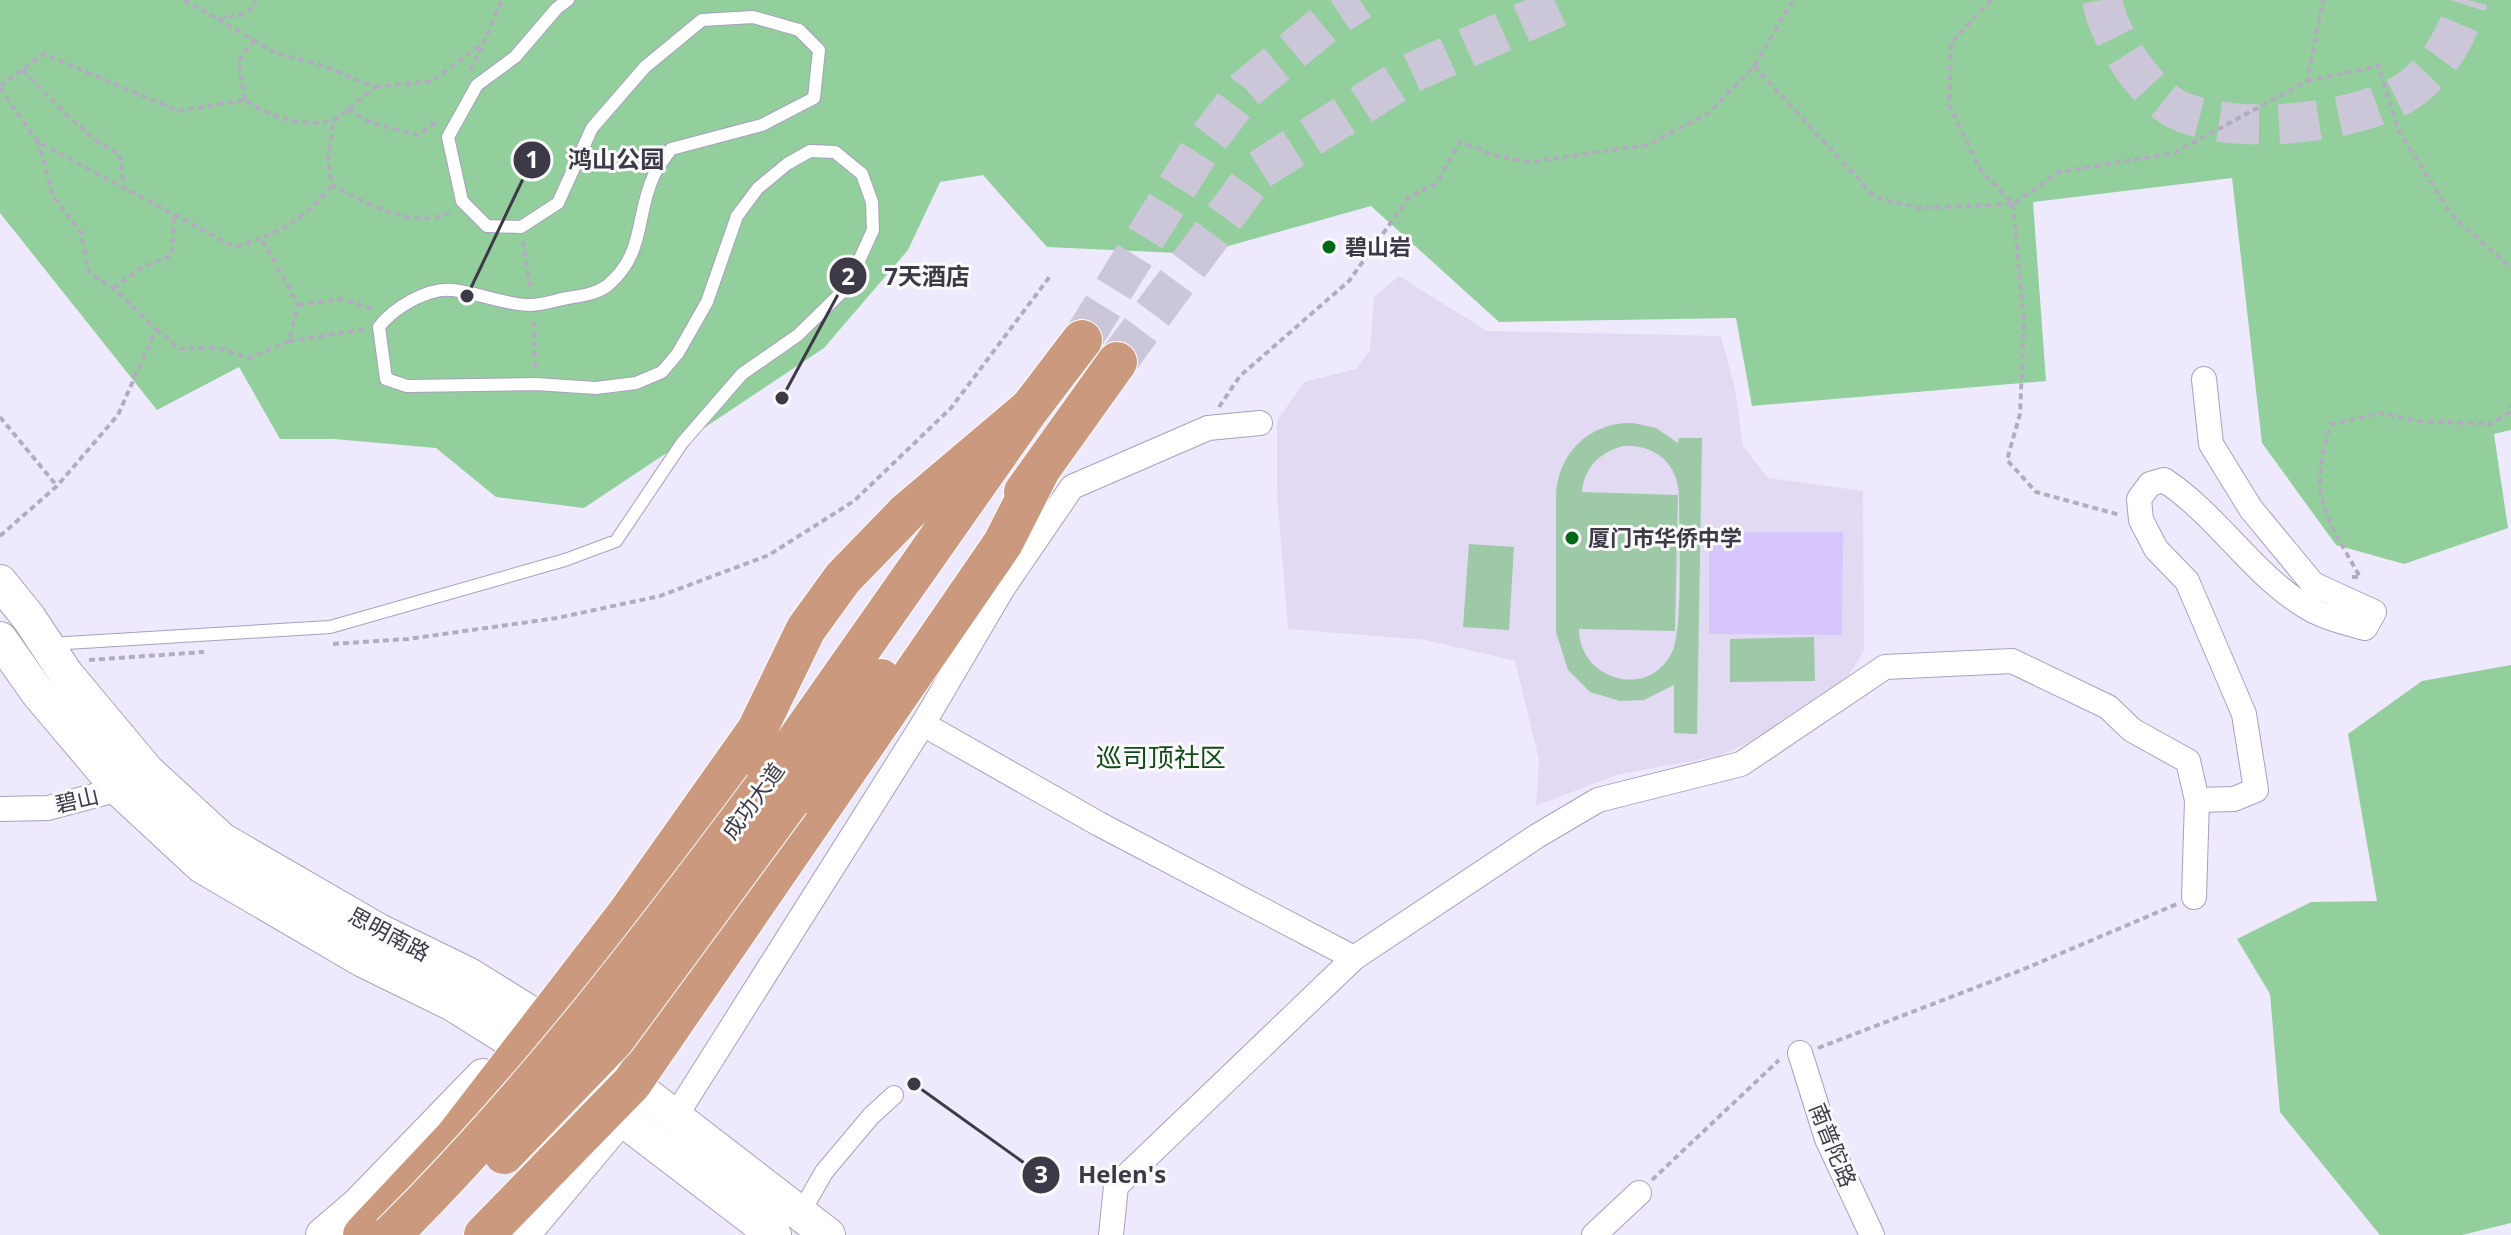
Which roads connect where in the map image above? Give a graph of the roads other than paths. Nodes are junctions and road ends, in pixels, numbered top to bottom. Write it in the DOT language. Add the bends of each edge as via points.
graph roads {
  1 [pos="568,0"];
  2 [pos="1082,340"];
  3 [pos="1117,362"];
  4 [pos="2204,379"];
  5 [pos="1030,408"];
  6 [pos="1260,423"];
  7 [pos="1039,472"];
  8 [pos="0,582"];
  9 [pos="2,643"];
  10 [pos="47,644"];
  11 [pos="923,724"];
  12 [pos="134,780"];
  13 [pos="777,794"];
  14 [pos="2197,800"];
  15 [pos="0,809"];
  16 [pos="2194,897"];
  17 [pos="1354,958"];
  18 [pos="525,1027"];
  19 [pos="1800,1053"];
  20 [pos="894,1095"];
  21 [pos="626,1100"];
  22 [pos="675,1117"];
  23 [pos="1639,1193"];
  24 [pos="800,1214"];
  25 [pos="522,1217"];
  26 [pos="323,1235"];
  27 [pos="363,1235"];
  28 [pos="391,1235"];
  29 [pos="426,1235"];
  30 [pos="484,1235"];
  31 [pos="774,1235"];
  32 [pos="828,1235"];
  33 [pos="1111,1235"];
  34 [pos="1594,1235"];
  35 [pos="1872,1235"];
  1 -- 10 [label="lane" via="515,57 477,85 448,137 462,201 487,226 521,227 558,203 592,128 645,67 702,20 753,17 799,30 819,50 814,98 762,125 671,149 653,176 640,238 606,287 533,305 450,289 390,313 379,327 386,379 407,386 596,388 636,383 662,372 707,302 737,216 758,188 810,151 835,152 862,174 872,202 873,230 847,287 798,335 742,374 682,443 616,541 330,627"];
  2 -- 5 [label="highway, 成功大道"];
  3 -- 7 [label="highway, 成功大道"];
  4 -- 14 [label="street" via="2211,444 2251,509 2313,584 2374,612 2365,628 2312,610 2267,575 2183,492 2164,480 2150,484 2139,499 2141,520 2156,549 2187,581 2244,714 2250,741 2256,790 2234,799"];
  5 -- 13 [label="highway, 成功大道"];
  5 -- 18 [label="highway" via="907,512 843,578 806,629 757,730 626,915"];
  6 -- 11 [label="street" via="1201,431 1072,487 1003,588"];
  7 -- 13 [label="highway, 成功大道"];
  7 -- 21 [label="highway" via="1003,543"];
  8 -- 10 [label="main road, 思明南路"];
  9 -- 10 [label="street"];
  9 -- 12 [label="main road, 思明南路" via="38,693"];
  10 -- 12 [label="main road, 思明南路"];
  11 -- 17 [label="street"];
  11 -- 22 [label="street"];
  12 -- 15 [label="street, 碧山" via="48,808"];
  12 -- 18 [label="main road, 思明南路" via="222,840 379,931 469,975"];
  13 -- 28 [label="highway, 成功大道, bridge" via="473,1153"];
  13 -- 29 [label="highway, 成功大道, bridge" via="615,1039"];
  14 -- 16 [label="street"];
  14 -- 17 [label="street" via="2188,761 2132,730 2108,707 2012,661 1885,667 1741,764 1598,800"];
  17 -- 33 [label="street" via="1116,1186"];
  18 -- 21 [label="main road, 思明南路"];
  18 -- 26 [label="main road" via="357,1206"];
  18 -- 27 [label="highway" via="455,1137"];
  19 -- 35 [label="street, 南普陀路" via="1827,1139"];
  20 -- 24 [label="street" via="824,1172"];
  21 -- 22 [label="main road, 思明南路"];
  21 -- 25 [label="highway"];
  21 -- 31 [label="main road, 思明南路"];
  22 -- 24 [label="main road, 思明南路"];
  23 -- 34 [label="street"];
  24 -- 32 [label="main road, 思明南路"];
  25 -- 30 [label="highway"];
}
